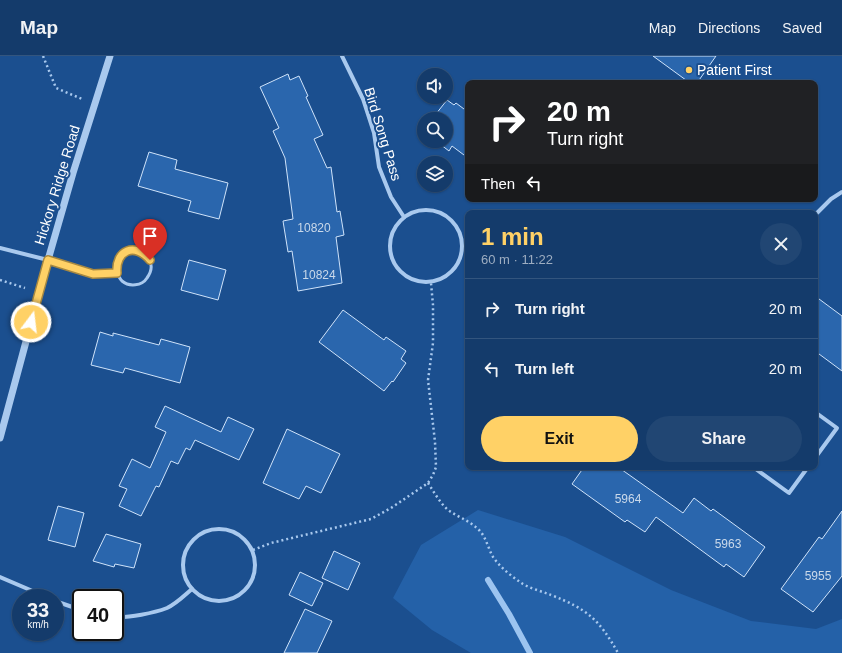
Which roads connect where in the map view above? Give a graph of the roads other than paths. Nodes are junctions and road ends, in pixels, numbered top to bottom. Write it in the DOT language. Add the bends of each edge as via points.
graph roads {
  1 [pos="110,56"];
  2 [pos="342,56"];
  3 [pos="842,192"];
  4 [pos="818,212"];
  5 [pos="404,217"];
  6 [pos="0,248"];
  7 [pos="48,260"];
  8 [pos="117,273"];
  9 [pos="818,414"];
  10 [pos="0,438"];
  11 [pos="818,454"];
  12 [pos="757,470"];
  13 [pos="806,470"];
  14 [pos="0,578"];
  15 [pos="27,589"];
  16 [pos="192,590"];
  17 [pos="124,617"];
  1 -- 7 [label="street, Hickory Ridge Road"];
  2 -- 5 [label="street, Bird Song Pass" via="363,99 374,133 379,167 391,197"];
  3 -- 4 [label="street"];
  5 -- 5 [label="street" via="420,210 433,210 446,215 455,223 461,234 463,250 452,271 442,279 418,282 405,277 398,270 391,258 390,243 392,231"];
  6 -- 7 [label="street"];
  7 -- 8 [label="lane" via="93,274"];
  7 -- 10 [label="street, Hickory Ridge Road"];
  8 -- 8 [label="lane" via="122,281 130,285 138,284 147,279 151,267 150,260 137,250 125,252 116,264"];
  9 -- 11 [label="street" via="837,428"];
  12 -- 13 [label="street" via="790,493"];
  14 -- 15 [label="street"];
  16 -- 16 [label="street" via="184,572 184,558 188,547 196,538 208,530 221,529 234,532 246,540 253,550 256,564 252,580 242,593 229,600 218,601 205,598"];
  16 -- 17 [label="street" via="168,607"];
}
